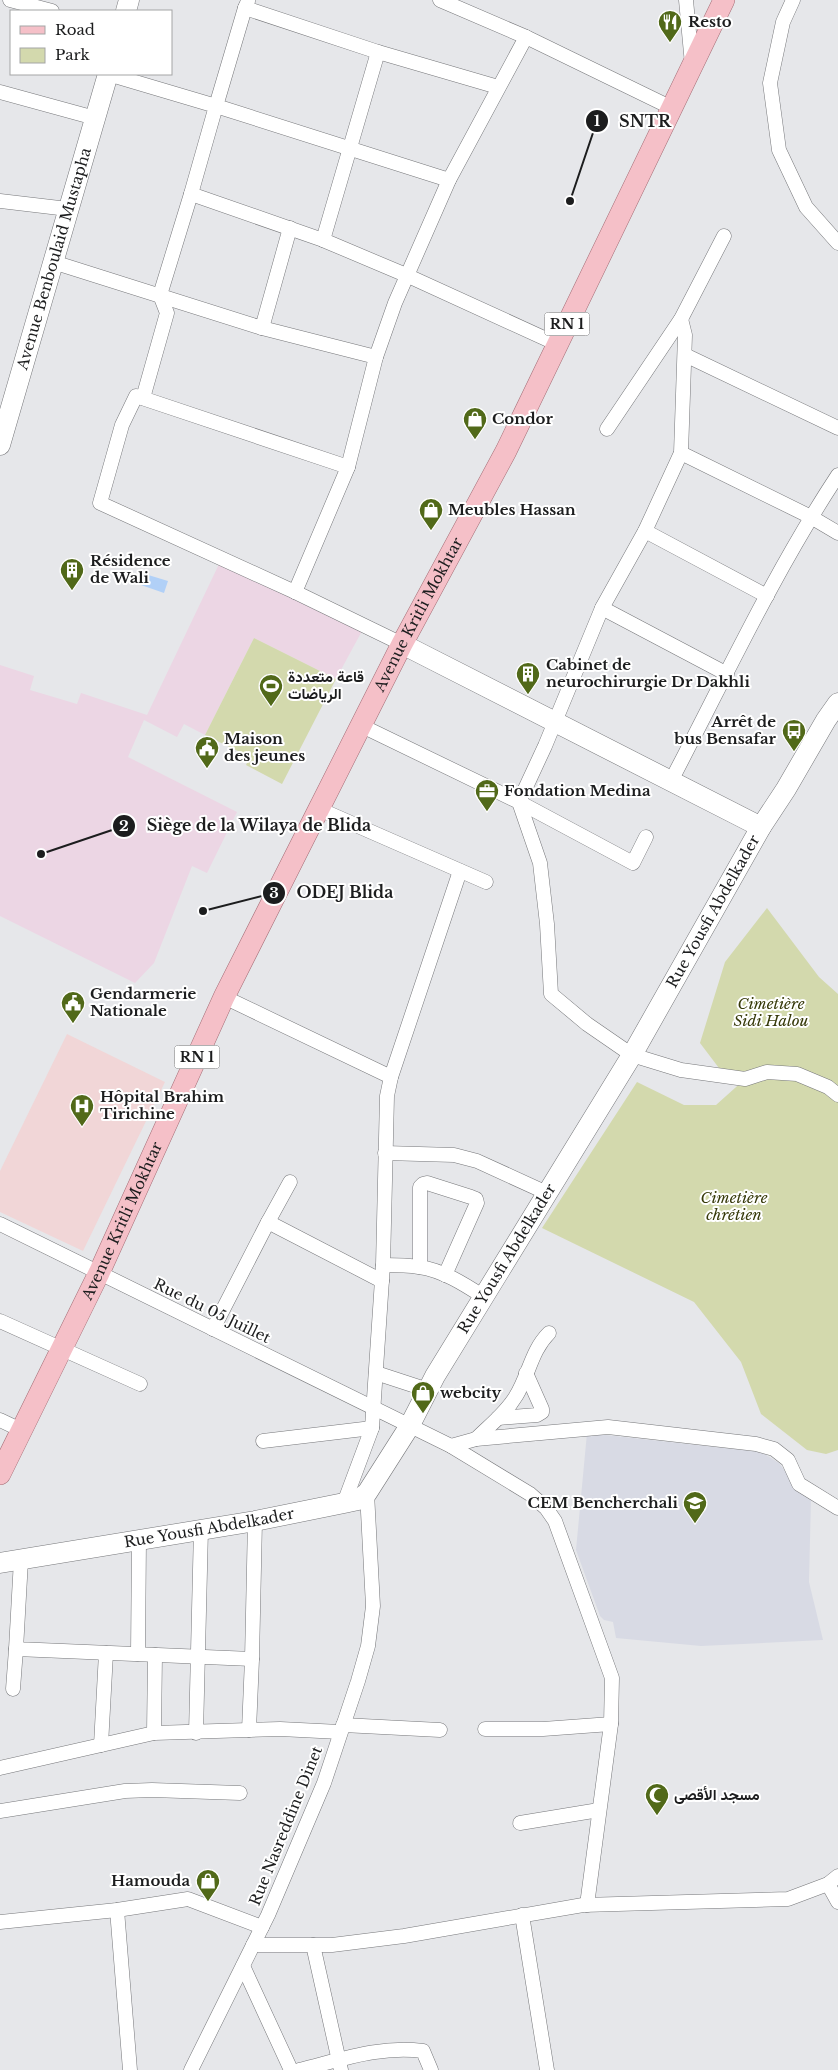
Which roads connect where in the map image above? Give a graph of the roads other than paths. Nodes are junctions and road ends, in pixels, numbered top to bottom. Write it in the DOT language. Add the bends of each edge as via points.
graph roads {
  1 [pos="10,0"];
  2 [pos="440,0"];
  3 [pos="686,0"];
  4 [pos="724,0"];
  5 [pos="793,0"];
  6 [pos="26,2"];
  7 [pos="455,3"];
  8 [pos="246,4"];
  9 [pos="49,10"];
  10 [pos="526,37"];
  11 [pos="378,52"];
  12 [pos="693,66"];
  13 [pos="108,75"];
  14 [pos="111,75"];
  15 [pos="498,87"];
  16 [pos="0,92"];
  17 [pos="216,106"];
  18 [pos="672,108"];
  19 [pos="95,118"];
  20 [pos="349,149"];
  21 [pos="449,180"];
  22 [pos="191,194"];
  23 [pos="0,201"];
  24 [pos="68,209"];
  25 [pos="290,228"];
  26 [pos="724,236"];
  27 [pos="323,240"];
  28 [pos="838,243"];
  29 [pos="53,262"];
  30 [pos="406,275"];
  31 [pos="160,296"];
  32 [pos="681,319"];
  33 [pos="262,328"];
  34 [pos="558,344"];
  35 [pos="685,356"];
  36 [pos="376,357"];
  37 [pos="143,398"];
  38 [pos="838,428"];
  39 [pos="607,429"];
  40 [pos="0,445"];
  41 [pos="681,453"];
  42 [pos="348,467"];
  43 [pos="838,475"];
  44 [pos="811,517"];
  45 [pos="645,531"];
  46 [pos="838,533"];
  47 [pos="296,592"];
  48 [pos="767,596"];
  49 [pos="602,608"];
  50 [pos="402,644"];
  51 [pos="727,674"];
  52 [pos="838,703"];
  53 [pos="554,722"];
  54 [pos="362,726"];
  55 [pos="671,781"];
  56 [pos="519,802"];
  57 [pos="319,809"];
  58 [pos="761,827"];
  59 [pos="646,837"];
  60 [pos="460,871"];
  61 [pos="486,882"];
  62 [pos="224,997"];
  63 [pos="632,1054"];
  64 [pos="391,1077"];
  65 [pos="838,1095"];
  66 [pos="385,1153"];
  67 [pos="290,1182"];
  68 [pos="548,1193"];
  69 [pos="268,1222"];
  70 [pos="0,1224"];
  71 [pos="383,1265"];
  72 [pos="420,1267"];
  73 [pos="99,1273"];
  74 [pos="445,1276"];
  75 [pos="382,1281"];
  76 [pos="484,1296"];
  77 [pos="0,1322"];
  78 [pos="213,1329"];
  79 [pos="549,1333"];
  80 [pos="61,1348"];
  81 [pos="376,1373"];
  82 [pos="526,1373"];
  83 [pos="140,1384"];
  84 [pos="428,1390"];
  85 [pos="374,1409"];
  86 [pos="498,1418"];
  87 [pos="0,1420"];
  88 [pos="409,1427"];
  89 [pos="372,1428"];
  90 [pos="21,1430"];
  91 [pos="476,1439"];
  92 [pos="263,1441"];
  93 [pos="451,1446"];
  94 [pos="0,1474"];
  95 [pos="366,1493"];
  96 [pos="344,1503"];
  97 [pos="838,1508"];
  98 [pos="255,1521"];
  99 [pos="201,1529"];
  100 [pos="139,1539"];
  101 [pos="21,1560"];
  102 [pos="0,1563"];
  103 [pos="16,1649"];
  104 [pos="106,1653"];
  105 [pos="138,1654"];
  106 [pos="155,1655"];
  107 [pos="198,1657"];
  108 [pos="252,1659"];
  109 [pos="13,1689"];
  110 [pos="611,1724"];
  111 [pos="341,1729"];
  112 [pos="485,1729"];
  113 [pos="250,1730"];
  114 [pos="440,1730"];
  115 [pos="154,1733"];
  116 [pos="196,1733"];
  117 [pos="101,1745"];
  118 [pos="0,1768"];
  119 [pos="240,1793"];
  120 [pos="599,1810"];
  121 [pos="0,1811"];
  122 [pos="520,1823"];
  123 [pos="833,1880"];
  124 [pos="838,1902"];
  125 [pos="587,1905"];
  126 [pos="117,1910"];
  127 [pos="522,1915"];
  128 [pos="0,1922"];
  129 [pos="262,1927"];
  130 [pos="253,1945"];
  131 [pos="313,1945"];
  132 [pos="243,1966"];
  133 [pos="340,2065"];
  134 [pos="130,2070"];
  135 [pos="191,2070"];
  136 [pos="291,2070"];
  137 [pos="299,2070"];
  138 [pos="431,2070"];
  139 [pos="547,2070"];
  1 -- 6 [label="street"];
  2 -- 7 [label="street"];
  3 -- 12 [label="street"];
  4 -- 12 [label="main road, Avenue Kritli Mokhtar / RN 1"];
  5 -- 28 [label="street" via="783,22 770,83 779,150 806,207"];
  6 -- 9 [label="street"];
  7 -- 10 [label="street"];
  8 -- 11 [label="street"];
  8 -- 17 [label="street"];
  10 -- 15 [label="street"];
  10 -- 18 [label="street"];
  11 -- 15 [label="street"];
  11 -- 20 [label="street"];
  12 -- 18 [label="main road, Avenue Kritli Mokhtar / RN 1"];
  13 -- 19 [label="main road, Avenue Benboulaid Mustapha"];
  14 -- 17 [label="street"];
  15 -- 21 [label="street"];
  16 -- 19 [label="street"];
  17 -- 20 [label="street"];
  17 -- 22 [label="street"];
  18 -- 34 [label="main road, Avenue Kritli Mokhtar / RN 1"];
  19 -- 24 [label="main road, Avenue Benboulaid Mustapha"];
  20 -- 21 [label="street"];
  20 -- 27 [label="street"];
  21 -- 30 [label="street"];
  22 -- 25 [label="street"];
  22 -- 31 [label="street"];
  23 -- 24 [label="street"];
  24 -- 29 [label="main road, Avenue Benboulaid Mustapha"];
  25 -- 27 [label="street"];
  25 -- 33 [label="street"];
  26 -- 32 [label="street"];
  27 -- 30 [label="street"];
  29 -- 31 [label="street"];
  29 -- 40 [label="main road, Avenue Benboulaid Mustapha"];
  30 -- 34 [label="street"];
  30 -- 36 [label="street"];
  31 -- 33 [label="street"];
  31 -- 37 [label="street" via="167,313"];
  32 -- 35 [label="street" via="686,335"];
  32 -- 39 [label="street"];
  33 -- 36 [label="street"];
  34 -- 50 [label="main road, Avenue Kritli Mokhtar / RN 1" via="506,451"];
  35 -- 38 [label="street"];
  35 -- 41 [label="street"];
  36 -- 42 [label="street"];
  37 -- 42 [label="street"];
  37 -- 47 [label="street" via="136,396 122,425 100,503"];
  41 -- 44 [label="street"];
  41 -- 45 [label="street"];
  42 -- 47 [label="street"];
  43 -- 44 [label="street"];
  44 -- 46 [label="street"];
  44 -- 48 [label="street"];
  45 -- 48 [label="street"];
  45 -- 49 [label="street"];
  47 -- 50 [label="street"];
  48 -- 51 [label="street"];
  49 -- 51 [label="street"];
  49 -- 53 [label="street"];
  50 -- 53 [label="main road"];
  50 -- 54 [label="main road, Avenue Kritli Mokhtar / RN 1"];
  51 -- 55 [label="street"];
  52 -- 58 [label="main road, Rue Yousfi Abdelkader"];
  53 -- 55 [label="main road"];
  53 -- 56 [label="street"];
  54 -- 56 [label="street"];
  54 -- 57 [label="main road, Avenue Kritli Mokhtar / RN 1"];
  55 -- 58 [label="main road"];
  56 -- 59 [label="street" via="633,863"];
  56 -- 63 [label="street" via="540,863 551,994 587,1024"];
  57 -- 60 [label="street"];
  57 -- 62 [label="main road, Avenue Kritli Mokhtar / RN 1"];
  58 -- 63 [label="main road, Rue Yousfi Abdelkader"];
  60 -- 61 [label="street"];
  60 -- 64 [label="street"];
  62 -- 64 [label="street"];
  62 -- 73 [label="main road, Avenue Kritli Mokhtar / RN 1"];
  63 -- 65 [label="street" via="681,1070 745,1079 767,1072 797,1074 828,1087"];
  63 -- 68 [label="main road, Rue Yousfi Abdelkader"];
  64 -- 66 [label="street"];
  66 -- 68 [label="street" via="454,1155 477,1161"];
  66 -- 71 [label="street"];
  67 -- 69 [label="street"];
  68 -- 76 [label="main road, Rue Yousfi Abdelkader"];
  69 -- 75 [label="street"];
  69 -- 78 [label="street"];
  70 -- 73 [label="street, Rue du 05 Juillet"];
  71 -- 72 [label="street"];
  71 -- 75 [label="street"];
  72 -- 74 [label="street"];
  72 -- 74 [label="street" via="420,1187 427,1183 471,1197 477,1203"];
  73 -- 78 [label="street, Rue du 05 Juillet"];
  73 -- 80 [label="main road, Avenue Kritli Mokhtar / RN 1"];
  74 -- 76 [label="street"];
  75 -- 81 [label="street"];
  76 -- 84 [label="main road, Rue Yousfi Abdelkader"];
  77 -- 80 [label="street"];
  78 -- 85 [label="street, Rue du 05 Juillet"];
  79 -- 82 [label="street" via="540,1342"];
  80 -- 83 [label="street"];
  80 -- 90 [label="main road, Avenue Kritli Mokhtar / RN 1"];
  81 -- 84 [label="street"];
  81 -- 85 [label="street"];
  82 -- 86 [label="street" via="518,1394"];
  82 -- 86 [label="street" via="542,1412"];
  84 -- 88 [label="main road, Rue Yousfi Abdelkader"];
  85 -- 88 [label="street, Rue du 05 Juillet"];
  85 -- 89 [label="street"];
  86 -- 91 [label="street"];
  87 -- 90 [label="street"];
  88 -- 93 [label="street, Rue du 05 Juillet"];
  88 -- 95 [label="main road, Rue Yousfi Abdelkader"];
  89 -- 92 [label="street"];
  89 -- 96 [label="street"];
  90 -- 94 [label="main road, Avenue Kritli Mokhtar / RN 1"];
  91 -- 93 [label="street"];
  91 -- 97 [label="street" via="608,1427 756,1444 774,1449 788,1460 799,1484"];
  93 -- 110 [label="street, Rue du 05 Juillet" via="530,1494 555,1521 612,1678"];
  95 -- 96 [label="main road, Rue Yousfi Abdelkader" via="358,1500"];
  95 -- 111 [label="street, Rue Nasreddine Dinet" via="373,1606 368,1646"];
  96 -- 98 [label="main road, Rue Yousfi Abdelkader"];
  98 -- 99 [label="main road, Rue Yousfi Abdelkader"];
  98 -- 108 [label="street"];
  99 -- 100 [label="main road, Rue Yousfi Abdelkader"];
  99 -- 107 [label="street"];
  100 -- 101 [label="main road, Rue Yousfi Abdelkader"];
  100 -- 105 [label="street"];
  101 -- 102 [label="main road, Rue Yousfi Abdelkader"];
  101 -- 103 [label="street"];
  103 -- 104 [label="street"];
  103 -- 109 [label="street"];
  104 -- 105 [label="street"];
  104 -- 117 [label="street"];
  105 -- 106 [label="street"];
  106 -- 107 [label="street"];
  106 -- 115 [label="street"];
  107 -- 108 [label="street"];
  107 -- 116 [label="street"];
  108 -- 113 [label="street"];
  110 -- 112 [label="street"];
  110 -- 120 [label="street, Rue du 05 Juillet"];
  111 -- 113 [label="street"];
  111 -- 114 [label="street"];
  111 -- 129 [label="street, Rue Nasreddine Dinet" via="324,1782"];
  113 -- 116 [label="street"];
  115 -- 116 [label="street"];
  115 -- 117 [label="street"];
  117 -- 118 [label="street"];
  119 -- 121 [label="street" via="124,1791"];
  120 -- 122 [label="street"];
  120 -- 125 [label="street, Rue du 05 Juillet"];
  123 -- 124 [label="street"];
  123 -- 125 [label="street" via="788,1899"];
  125 -- 127 [label="street"];
  126 -- 128 [label="street"];
  126 -- 129 [label="street" via="188,1899"];
  126 -- 134 [label="street"];
  127 -- 131 [label="street" via="404,1936"];
  127 -- 139 [label="street"];
  129 -- 130 [label="street, Rue Nasreddine Dinet"];
  130 -- 131 [label="street"];
  130 -- 132 [label="street, Rue Nasreddine Dinet"];
  131 -- 133 [label="street"];
  132 -- 135 [label="street, Rue Nasreddine Dinet"];
  132 -- 136 [label="street"];
  133 -- 137 [label="street"];
  133 -- 138 [label="street" via="386,2050 407,2049 423,2051"];
}
